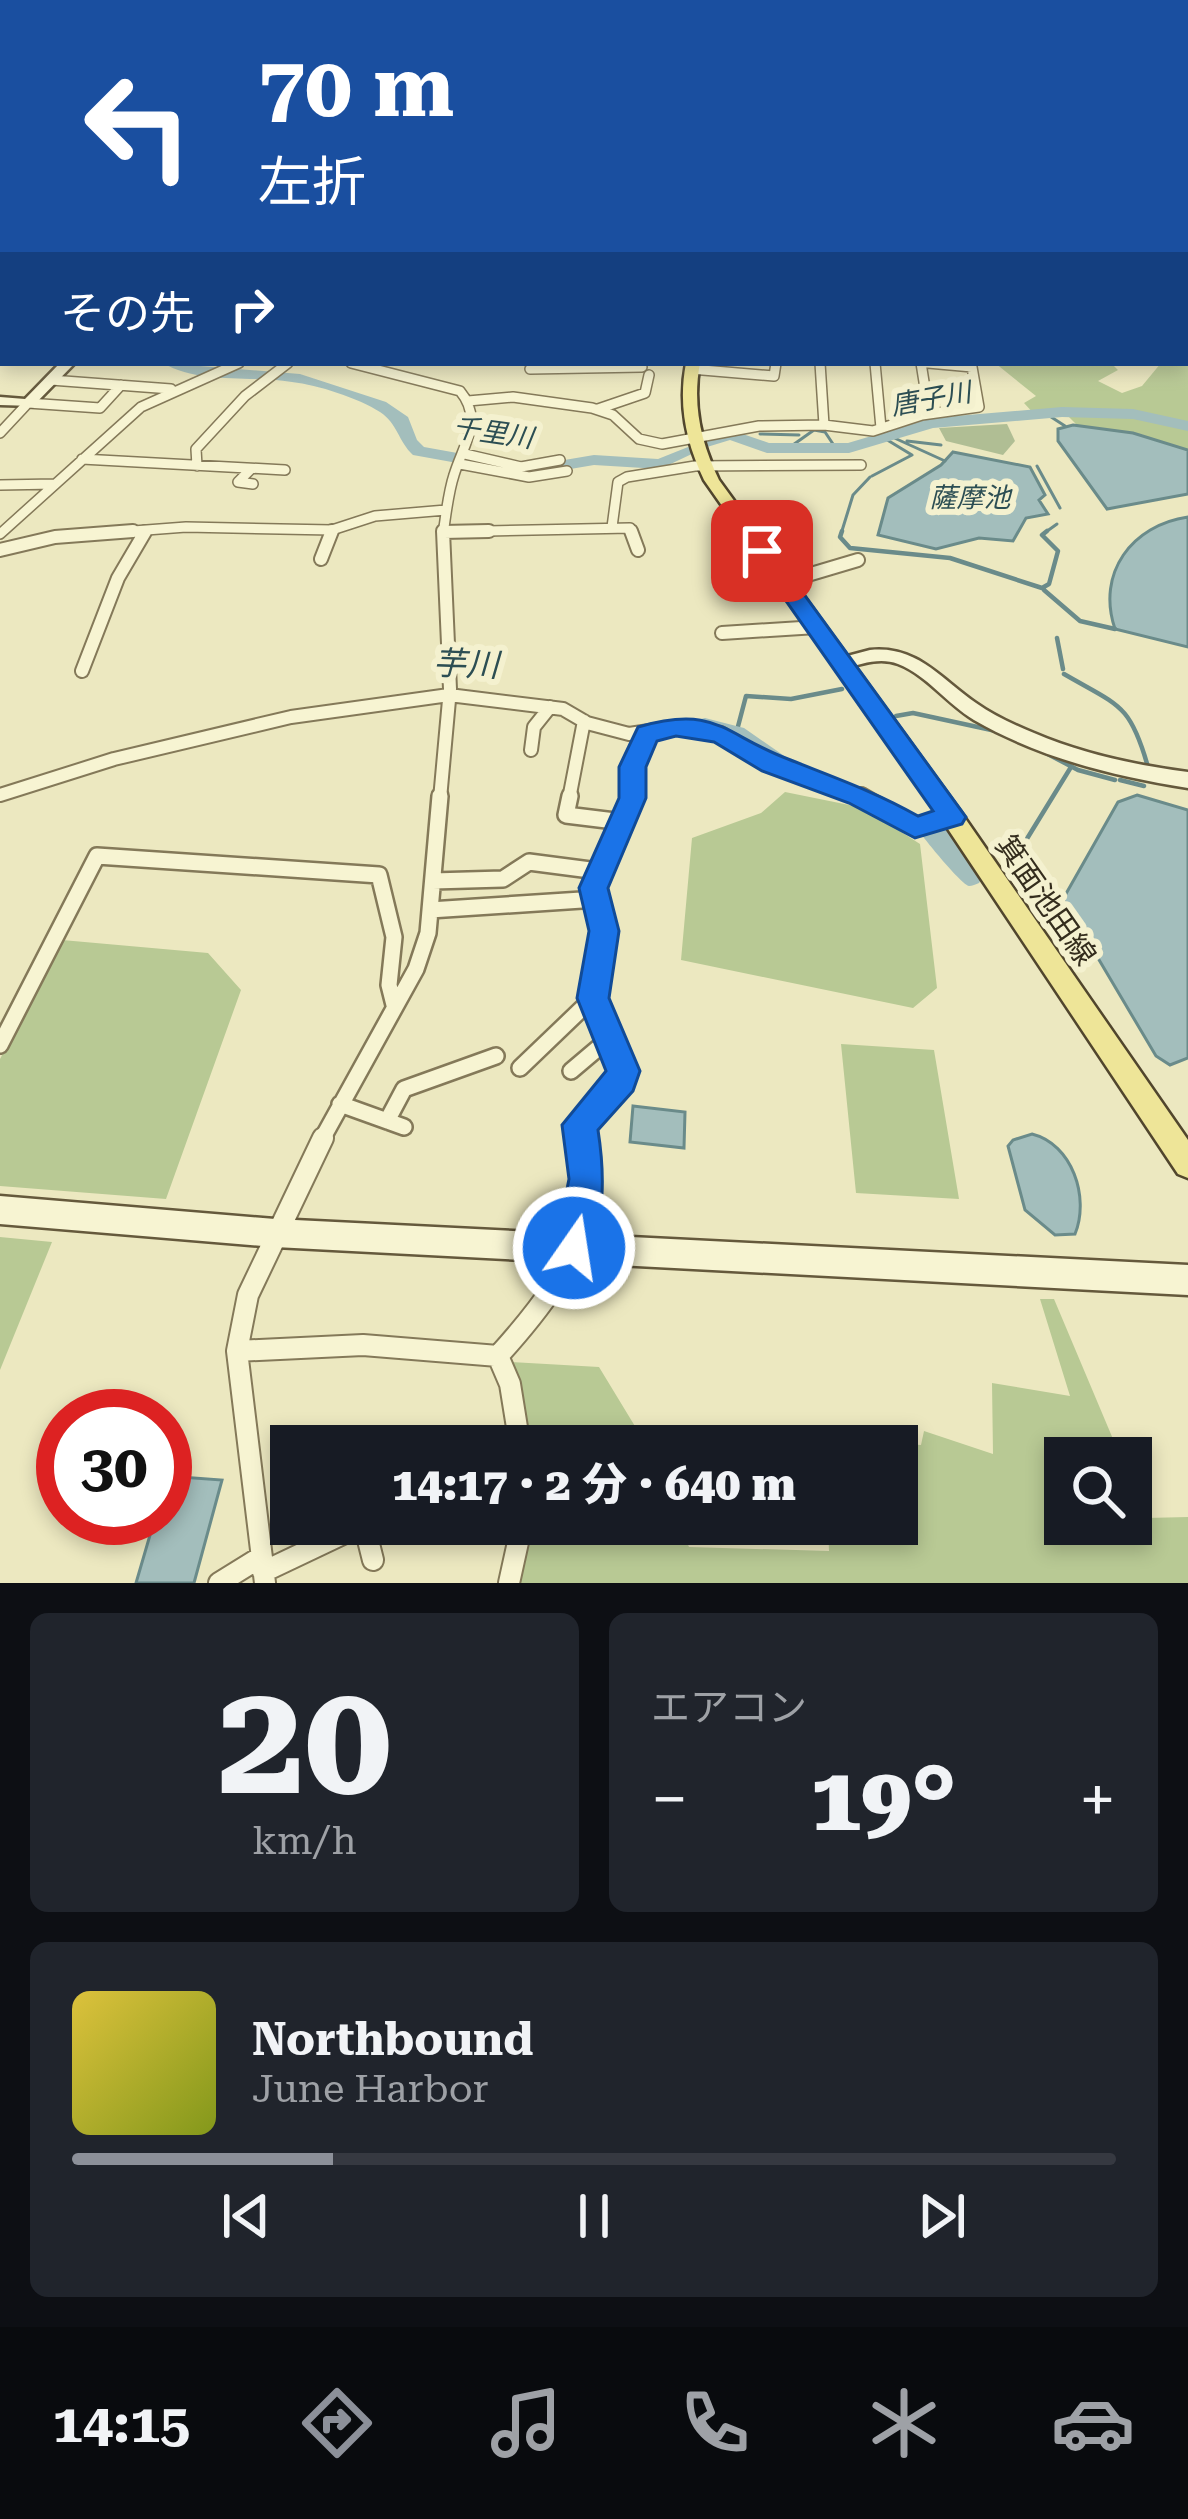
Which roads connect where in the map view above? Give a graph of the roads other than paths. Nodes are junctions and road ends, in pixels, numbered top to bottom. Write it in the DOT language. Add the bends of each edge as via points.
graph roads {
  1 [pos="65,366"];
  2 [pos="232,366"];
  3 [pos="284,366"];
  4 [pos="366,366"];
  5 [pos="532,366"];
  6 [pos="624,366"];
  7 [pos="692,366"];
  8 [pos="776,366"];
  9 [pos="820,366"];
  10 [pos="874,366"];
  11 [pos="925,366"];
  12 [pos="960,366"];
  13 [pos="729,367"];
  14 [pos="51,380"];
  15 [pos="121,386"];
  16 [pos="178,389"];
  17 [pos="505,397"];
  18 [pos="0,400"];
  19 [pos="468,401"];
  20 [pos="28,403"];
  21 [pos="598,409"];
  22 [pos="929,413"];
  23 [pos="824,425"];
  24 [pos="885,432"];
  25 [pos="0,433"];
  26 [pos="694,440"];
  27 [pos="82,459"];
  28 [pos="462,459"];
  29 [pos="861,465"];
  30 [pos="197,466"];
  31 [pos="563,466"];
  32 [pos="704,466"];
  33 [pos="251,469"];
  34 [pos="285,470"];
  35 [pos="55,484"];
  36 [pos="253,484"];
  37 [pos="0,485"];
  38 [pos="446,510"];
  39 [pos="612,527"];
  40 [pos="332,530"];
  41 [pos="146,532"];
  42 [pos="443,532"];
  43 [pos="0,535"];
  44 [pos="0,550"];
  45 [pos="638,550"];
  46 [pos="321,560"];
  47 [pos="858,560"];
  48 [pos="784,582"];
  49 [pos="818,628"];
  50 [pos="722,633"];
  51 [pos="843,663"];
  52 [pos="82,671"];
  53 [pos="450,692"];
  54 [pos="550,706"];
  55 [pos="584,721"];
  56 [pos="647,734"];
  57 [pos="531,750"];
  58 [pos="1188,780"];
  59 [pos="0,795"];
  60 [pos="952,817"];
  61 [pos="623,822"];
  62 [pos="598,871"];
  63 [pos="433,881"];
  64 [pos="597,899"];
  65 [pos="430,910"];
  66 [pos="593,998"];
  67 [pos="394,1005"];
  68 [pos="610,1038"];
  69 [pos="0,1045"];
  70 [pos="496,1056"];
  71 [pos="520,1068"];
  72 [pos="571,1071"];
  73 [pos="340,1104"];
  74 [pos="1188,1164"];
  75 [pos="0,1210"];
  76 [pos="275,1233"];
  77 [pos="574,1248"];
  78 [pos="1188,1280"];
  79 [pos="237,1351"];
  80 [pos="498,1356"];
  81 [pos="517,1425"];
  82 [pos="319,1545"];
  83 [pos="370,1545"];
  84 [pos="517,1545"];
  85 [pos="374,1560"];
  86 [pos="263,1571"];
  87 [pos="219,1583"];
  88 [pos="509,1583"];
  1 -- 14 [label="street"];
  2 -- 16 [label="street"];
  3 -- 30 [label="street" via="196,449"];
  4 -- 19 [label="street" via="460,391"];
  5 -- 6 [label="street"];
  5 -- 17 [label="street"];
  6 -- 21 [label="street" via="645,371 645,393"];
  7 -- 13 [label="street"];
  7 -- 26 [label="main road, 箕面池田線"];
  8 -- 13 [label="street" via="774,376"];
  9 -- 23 [label="street"];
  10 -- 24 [label="street"];
  11 -- 22 [label="street"];
  12 -- 22 [label="street" via="972,367 980,407"];
  14 -- 15 [label="street"];
  14 -- 20 [label="street"];
  15 -- 16 [label="street"];
  15 -- 20 [label="street" via="100,408"];
  16 -- 27 [label="street" via="141,407"];
  17 -- 19 [label="street"];
  17 -- 21 [label="street"];
  18 -- 20 [label="street"];
  19 -- 28 [label="street" via="472,436"];
  20 -- 25 [label="street"];
  21 -- 26 [label="street" via="646,442"];
  22 -- 24 [label="street"];
  23 -- 24 [label="street"];
  23 -- 26 [label="street" via="759,426"];
  26 -- 32 [label="main road, 箕面池田線"];
  27 -- 30 [label="street"];
  27 -- 35 [label="street"];
  28 -- 31 [label="street" via="530,477"];
  28 -- 38 [label="street"];
  29 -- 32 [label="street"];
  30 -- 33 [label="street"];
  32 -- 39 [label="street" via="621,479"];
  32 -- 48 [label="main road, 箕面池田線"];
  33 -- 34 [label="street"];
  33 -- 36 [label="street" via="238,482"];
  35 -- 37 [label="street"];
  35 -- 43 [label="street"];
  38 -- 40 [label="street" via="375,516"];
  38 -- 42 [label="street"];
  39 -- 42 [label="street"];
  39 -- 45 [label="street" via="630,528"];
  40 -- 41 [label="street"];
  40 -- 46 [label="street"];
  41 -- 44 [label="street" via="56,537"];
  41 -- 52 [label="street" via="118,578"];
  42 -- 53 [label="street"];
  47 -- 48 [label="street"];
  48 -- 49 [label="main road, 箕面池田線"];
  49 -- 50 [label="street"];
  49 -- 51 [label="main road, 箕面池田線"];
  51 -- 58 [label="street" via="905,659 973,711 1075,758"];
  51 -- 60 [label="main road, 箕面池田線"];
  53 -- 54 [label="street"];
  53 -- 59 [label="street" via="291,717"];
  53 -- 63 [label="street"];
  54 -- 55 [label="street"];
  54 -- 57 [label="street" via="534,727"];
  55 -- 56 [label="street"];
  55 -- 61 [label="street" via="566,814"];
  56 -- 60 [label="street" via="676,727 721,733 915,827"];
  56 -- 61 [label="street"];
  60 -- 74 [label="main road, 箕面池田線"];
  61 -- 62 [label="street"];
  62 -- 63 [label="street" via="527,856 503,879"];
  62 -- 64 [label="street"];
  63 -- 65 [label="street"];
  64 -- 65 [label="street"];
  64 -- 66 [label="street" via="604,931"];
  65 -- 67 [label="street" via="422,955"];
  66 -- 68 [label="street"];
  66 -- 71 [label="street"];
  67 -- 69 [label="street" via="394,937 379,874 97,856"];
  67 -- 73 [label="street"];
  68 -- 72 [label="street"];
  68 -- 77 [label="street" via="623,1071 580,1125 587,1179"];
  70 -- 73 [label="street" via="404,1089 396,1124"];
  73 -- 76 [label="street"];
  75 -- 76 [label="street"];
  76 -- 77 [label="street"];
  76 -- 79 [label="street" via="248,1295"];
  77 -- 78 [label="street"];
  77 -- 80 [label="street" via="547,1297"];
  79 -- 80 [label="street" via="363,1345"];
  79 -- 86 [label="street"];
  80 -- 81 [label="street"];
  82 -- 86 [label="street"];
  83 -- 85 [label="street"];
  84 -- 88 [label="street"];
  86 -- 87 [label="street"];
}
